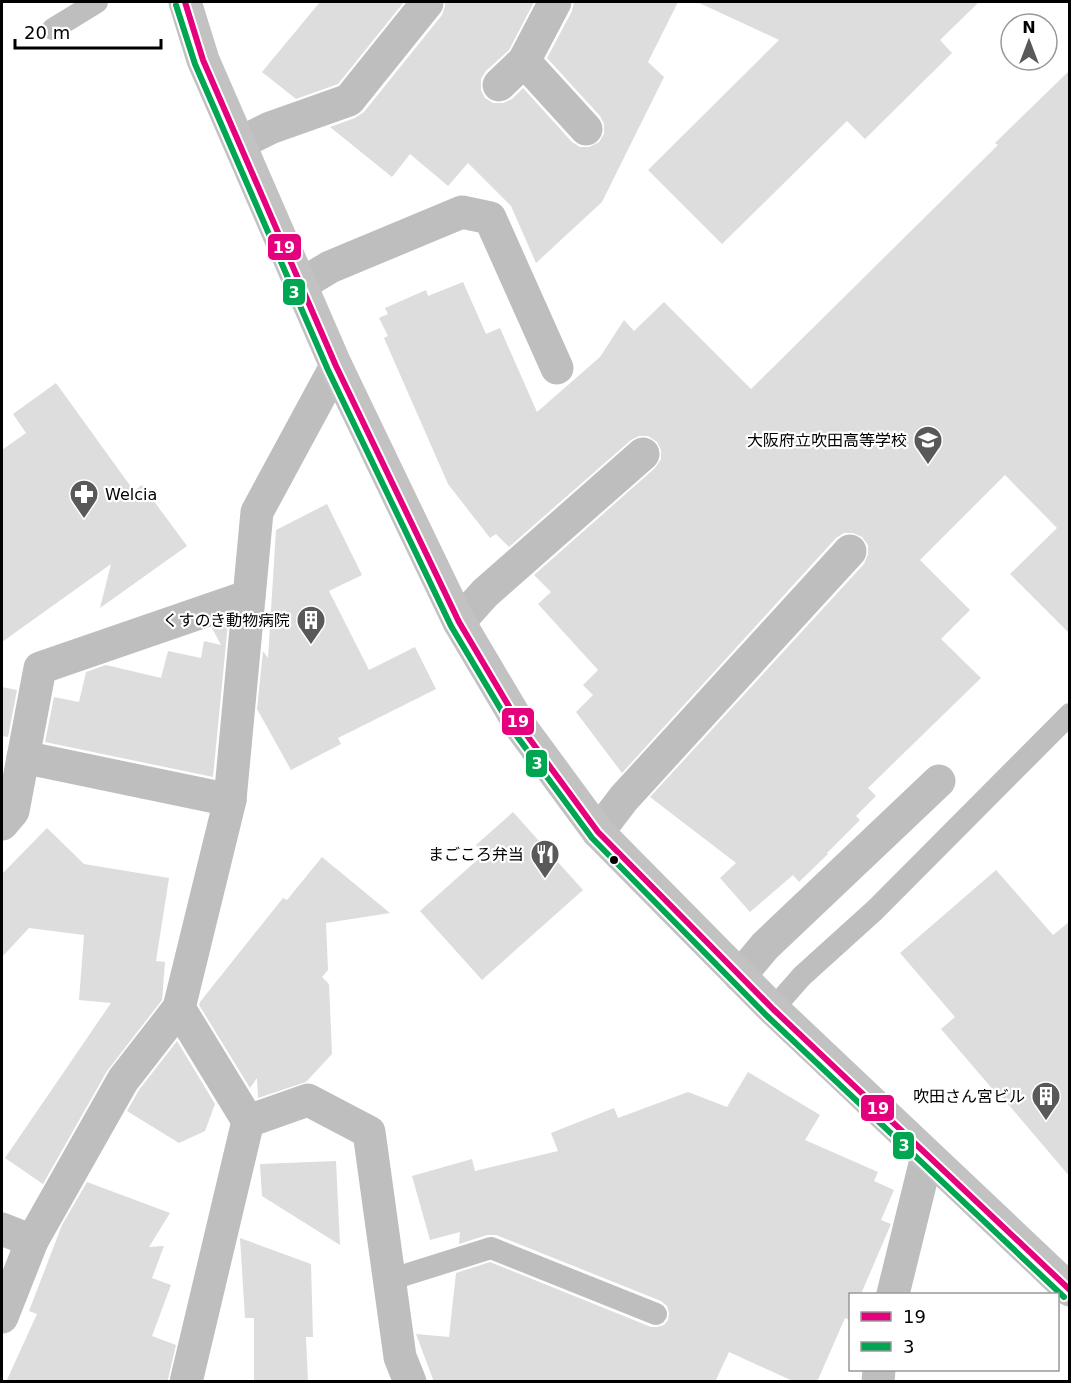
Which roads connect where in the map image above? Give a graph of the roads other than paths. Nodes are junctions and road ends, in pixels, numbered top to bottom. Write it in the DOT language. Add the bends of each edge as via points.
graph roads {
  1 [pos="97,2"];
  2 [pos="185,2"];
  3 [pos="555,2"];
  4 [pos="427,3"];
  5 [pos="53,29"];
  6 [pos="524,61"];
  7 [pos="499,85"];
  8 [pos="586,129"];
  9 [pos="240,143"];
  10 [pos="300,285"];
  11 [pos="336,366"];
  12 [pos="557,368"];
  13 [pos="643,454"];
  14 [pos="850,551"];
  15 [pos="249,596"];
  16 [pos="459,622"];
  17 [pos="1070,714"];
  18 [pos="23,757"];
  19 [pos="939,781"];
  20 [pos="230,800"];
  21 [pos="2,824"];
  22 [pos="598,832"];
  23 [pos="740,976"];
  24 [pos="179,1008"];
  25 [pos="773,1009"];
  26 [pos="248,1121"];
  27 [pos="927,1156"];
  28 [pos="2,1229"];
  29 [pos="32,1241"];
  30 [pos="389,1280"];
  31 [pos="1070,1290"];
  32 [pos="893,1293"];
  33 [pos="656,1314"];
  34 [pos="2,1317"];
  35 [pos="186,1382"];
  36 [pos="410,1382"];
  1 -- 5 [label="lane"];
  2 -- 9 [label="street" via="203,60"];
  3 -- 6 [label="street"];
  4 -- 9 [label="street" via="349,100"];
  6 -- 7 [label="street"];
  6 -- 8 [label="street"];
  9 -- 10 [label="street"];
  10 -- 11 [label="street"];
  10 -- 12 [label="street" via="330,267 462,212 490,218"];
  11 -- 15 [label="street" via="257,512"];
  11 -- 16 [label="street"];
  13 -- 16 [label="street" via="485,593"];
  14 -- 22 [label="street" via="624,798"];
  15 -- 18 [label="street" via="40,668"];
  15 -- 20 [label="street"];
  16 -- 22 [label="street" via="523,730"];
  17 -- 25 [label="lane"];
  18 -- 20 [label="street"];
  18 -- 21 [label="street" via="13,811"];
  19 -- 23 [label="street" via="765,946"];
  20 -- 24 [label="street"];
  22 -- 23 [label="street"];
  23 -- 25 [label="street"];
  24 -- 26 [label="street"];
  24 -- 29 [label="street" via="123,1080"];
  25 -- 27 [label="street"];
  26 -- 30 [label="street" via="308,1100 369,1132"];
  26 -- 35 [label="street"];
  27 -- 31 [label="street"];
  27 -- 32 [label="street"];
  28 -- 29 [label="street"];
  29 -- 34 [label="street"];
  30 -- 33 [label="lane" via="491,1248"];
  30 -- 36 [label="street" via="400,1357"];
}
